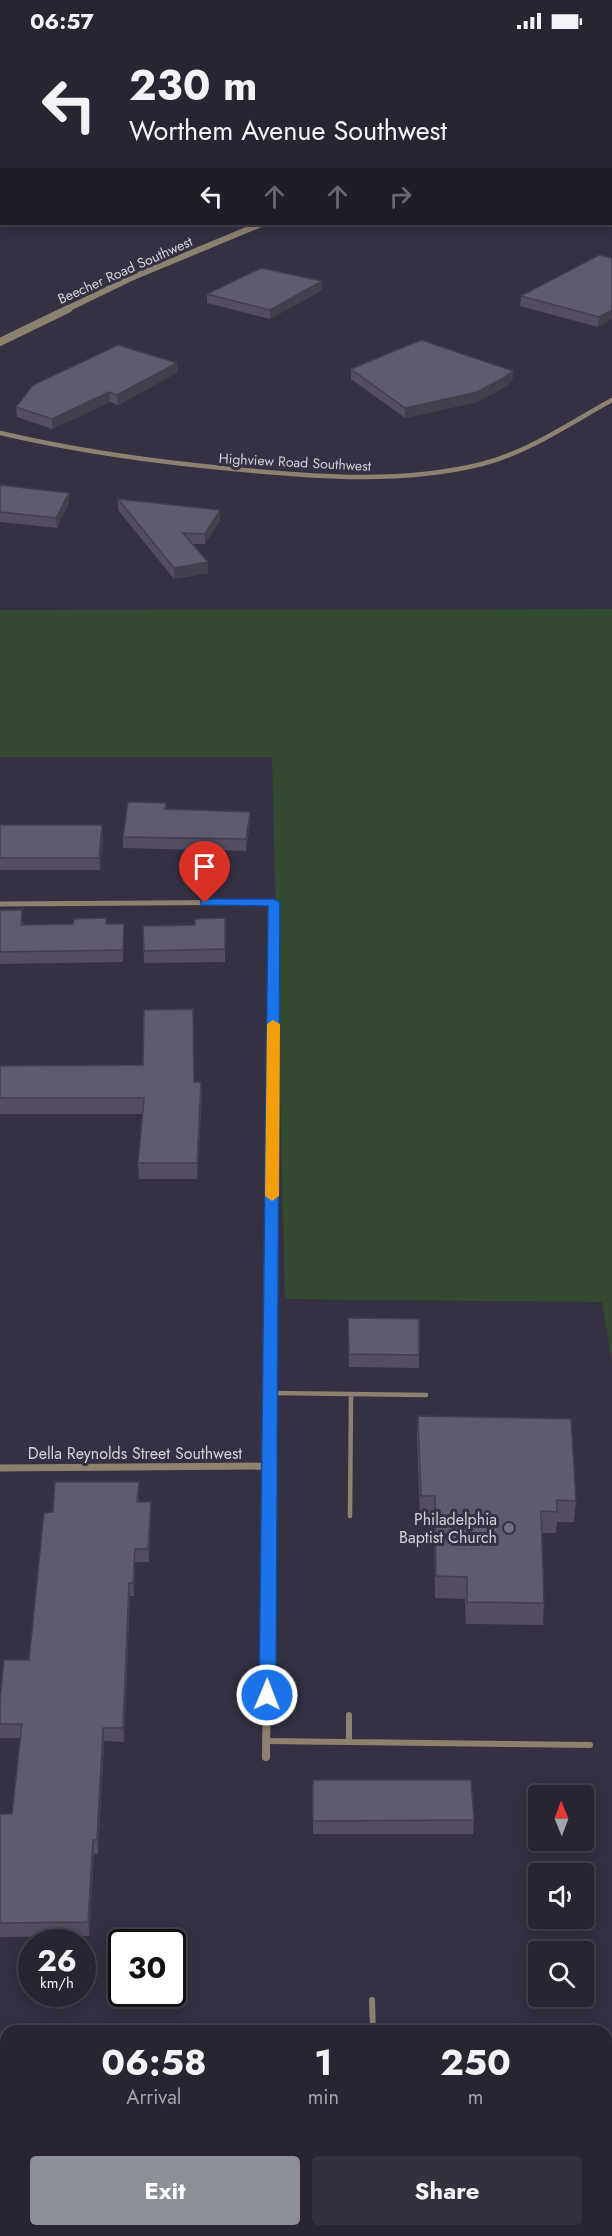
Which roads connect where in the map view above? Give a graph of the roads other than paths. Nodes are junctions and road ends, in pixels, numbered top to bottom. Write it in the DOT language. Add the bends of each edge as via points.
graph roads {
  1 [pos="259,225"];
  2 [pos="0,342"];
  3 [pos="612,400"];
  4 [pos="0,433"];
  5 [pos="0,904"];
  6 [pos="271,1393"];
  7 [pos="351,1394"];
  8 [pos="426,1395"];
  9 [pos="271,1466"];
  10 [pos="0,1468"];
  11 [pos="350,1516"];
  12 [pos="349,1715"];
  13 [pos="267,1741"];
  14 [pos="349,1742"];
  15 [pos="590,1745"];
  16 [pos="266,1757"];
  17 [pos="372,2000"];
  18 [pos="373,2025"];
  1 -- 2 [label="street, Beecher Road Southwest" via="130,278"];
  3 -- 4 [label="street, Highview Road Southwest" via="516,453 404,476 347,478 189,465"];
  5 -- 6 [label="street" via="274,902"];
  6 -- 7 [label="lane"];
  6 -- 9 [label="street"];
  7 -- 8 [label="lane"];
  7 -- 11 [label="lane"];
  9 -- 10 [label="street, Della Reynolds Street Southwest"];
  9 -- 13 [label="street"];
  12 -- 14 [label="lane"];
  13 -- 14 [label="lane"];
  13 -- 16 [label="street"];
  14 -- 15 [label="lane"];
  17 -- 18 [label="lane"];
}
